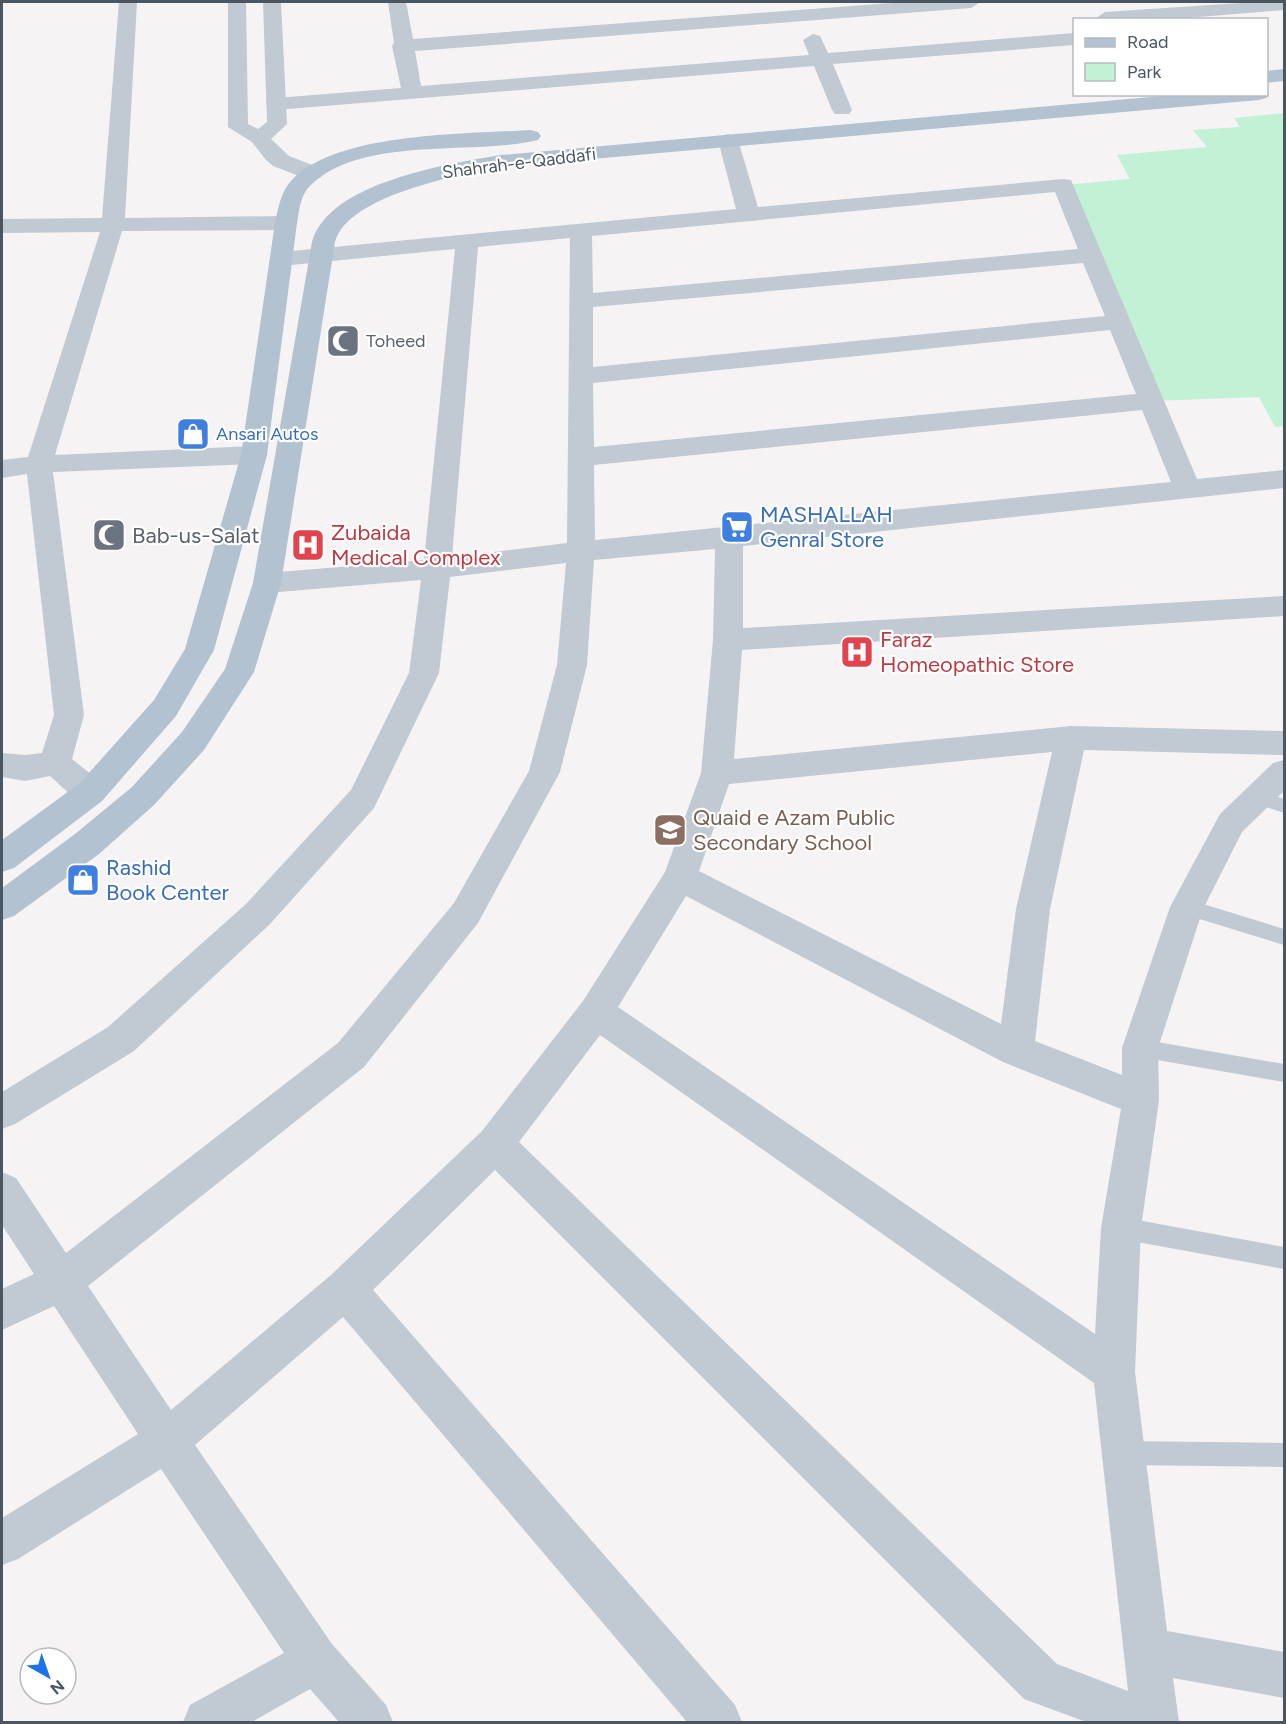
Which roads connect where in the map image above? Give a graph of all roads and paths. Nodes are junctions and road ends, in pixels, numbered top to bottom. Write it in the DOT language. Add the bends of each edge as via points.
graph roads {
  1 [pos="128,2"];
  2 [pos="237,2"];
  3 [pos="272,2"];
  4 [pos="397,2"];
  5 [pos="971,2"];
  6 [pos="1092,2"];
  7 [pos="1284,5"];
  8 [pos="799,8"];
  9 [pos="1104,18"];
  10 [pos="1118,18"];
  11 [pos="1073,39"];
  12 [pos="402,46"];
  13 [pos="821,59"];
  14 [pos="1284,75"];
  15 [pos="1268,77"];
  16 [pos="1284,92"];
  17 [pos="412,93"];
  18 [pos="1073,93"];
  19 [pos="1268,94"];
  20 [pos="1236,96"];
  21 [pos="276,104"];
  22 [pos="842,110"];
  23 [pos="259,138"];
  24 [pos="728,141"];
  25 [pos="312,173"];
  26 [pos="750,215"];
  27 [pos="286,222"];
  28 [pos="113,225"];
  29 [pos="2,226"];
  30 [pos="581,231"];
  31 [pos="467,242"];
  32 [pos="1091,255"];
  33 [pos="320,256"];
  34 [pos="281,259"];
  35 [pos="581,301"];
  36 [pos="1119,322"];
  37 [pos="581,376"];
  38 [pos="1151,401"];
  39 [pos="254,455"];
  40 [pos="582,457"];
  41 [pos="39,464"];
  42 [pos="2,467"];
  43 [pos="1284,479"];
  44 [pos="1187,488"];
  45 [pos="729,538"];
  46 [pos="581,551"];
  47 [pos="437,569"];
  48 [pos="267,583"];
  49 [pos="1284,606"];
  50 [pos="728,640"];
  51 [pos="178,686"];
  52 [pos="222,699"];
  53 [pos="1071,738"];
  54 [pos="1284,743"];
  55 [pos="55,763"];
  56 [pos="2,765"];
  57 [pos="717,773"];
  58 [pos="91,792"];
  59 [pos="1276,792"];
  60 [pos="2,858"];
  61 [pos="680,877"];
  62 [pos="2,906"];
  63 [pos="1187,907"];
  64 [pos="1284,938"];
  65 [pos="596,1012"];
  66 [pos="1140,1048"];
  67 [pos="1016,1050"];
  68 [pos="1284,1072"];
  69 [pos="1142,1100"];
  70 [pos="2,1112"];
  71 [pos="495,1144"];
  72 [pos="2,1191"];
  73 [pos="1121,1228"];
  74 [pos="1284,1258"];
  75 [pos="63,1281"];
  76 [pos="345,1289"];
  77 [pos="2,1310"];
  78 [pos="1114,1372"];
  79 [pos="167,1441"];
  80 [pos="1124,1454"];
  81 [pos="1284,1455"];
  82 [pos="2,1543"];
  83 [pos="1147,1650"];
  84 [pos="316,1660"];
  85 [pos="1284,1675"];
  86 [pos="207,1722"];
  87 [pos="369,1722"];
  88 [pos="718,1722"];
  89 [pos="1146,1722"];
  90 [pos="1155,1722"];
  1 -- 28 [label="street"];
  2 -- 23 [label="street" via="238,128"];
  3 -- 21 [label="street"];
  4 -- 12 [label="street"];
  5 -- 8 [label="street"];
  6 -- 9 [label="street"];
  7 -- 10 [label="street"];
  8 -- 12 [label="street"];
  8 -- 13 [label="street"];
  11 -- 13 [label="street"];
  12 -- 17 [label="street"];
  13 -- 17 [label="street"];
  13 -- 22 [label="street"];
  14 -- 15 [label="main road"];
  16 -- 19 [label="main road"];
  17 -- 21 [label="street"];
  18 -- 22 [label="main road, Shahrah-e-Qaddafi"];
  20 -- 24 [label="main road, Shahrah-e-Qaddafi"];
  21 -- 23 [label="street" via="277,124"];
  22 -- 25 [label="main road, Shahrah-e-Qaddafi" via="387,148 349,157"];
  23 -- 25 [label="street" via="273,156"];
  24 -- 26 [label="street"];
  24 -- 33 [label="main road, Shahrah-e-Qaddafi" via="501,161 442,170 356,206 328,230"];
  25 -- 27 [label="main road, Shahrah-e-Qaddafi" via="295,189"];
  26 -- 30 [label="street"];
  26 -- 32 [label="street" via="1063,185"];
  27 -- 28 [label="street"];
  27 -- 34 [label="main road, Shahrah-e-Qaddafi"];
  28 -- 29 [label="street"];
  28 -- 41 [label="street"];
  30 -- 31 [label="street"];
  30 -- 35 [label="street"];
  31 -- 33 [label="street"];
  31 -- 47 [label="street"];
  32 -- 35 [label="street"];
  32 -- 36 [label="street"];
  33 -- 34 [label="street"];
  33 -- 48 [label="main road, Shahrah-e-Qaddafi"];
  34 -- 39 [label="main road, Shahrah-e-Qaddafi"];
  35 -- 37 [label="street"];
  36 -- 37 [label="street"];
  36 -- 38 [label="street"];
  37 -- 40 [label="street"];
  38 -- 40 [label="street"];
  38 -- 44 [label="street"];
  39 -- 41 [label="street"];
  39 -- 51 [label="main road, Shahrah-e-Qaddafi" via="199,650"];
  40 -- 46 [label="street"];
  41 -- 42 [label="street"];
  41 -- 55 [label="street" via="69,715"];
  43 -- 44 [label="street"];
  44 -- 45 [label="street"];
  45 -- 46 [label="street"];
  45 -- 50 [label="street"];
  46 -- 47 [label="street"];
  46 -- 75 [label="street" via="572,664 544,772 466,913 351,1055"];
  47 -- 48 [label="street"];
  47 -- 70 [label="street" via="424,672 363,799 258,914 121,1039"];
  48 -- 52 [label="main road, Shahrah-e-Qaddafi" via="239,672"];
  49 -- 50 [label="street"];
  50 -- 57 [label="street"];
  51 -- 52 [label="main road"];
  51 -- 58 [label="main road, Shahrah-e-Qaddafi" via="165,708"];
  52 -- 62 [label="main road, Shahrah-e-Qaddafi" via="194,741 143,796 87,844"];
  53 -- 54 [label="street"];
  53 -- 57 [label="street"];
  53 -- 67 [label="street" via="1033,909"];
  55 -- 56 [label="street" via="25,768"];
  55 -- 58 [label="street"];
  57 -- 61 [label="street"];
  58 -- 60 [label="main road, Shahrah-e-Qaddafi"];
  59 -- 63 [label="street" via="1231,823"];
  61 -- 65 [label="street"];
  61 -- 67 [label="street"];
  63 -- 64 [label="lane"];
  63 -- 66 [label="street"];
  65 -- 71 [label="street"];
  65 -- 78 [label="street"];
  66 -- 68 [label="lane"];
  66 -- 69 [label="street"];
  67 -- 69 [label="street"];
  69 -- 73 [label="street"];
  71 -- 76 [label="street"];
  71 -- 89 [label="street" via="1041,1682"];
  72 -- 75 [label="street"];
  73 -- 74 [label="lane"];
  73 -- 78 [label="street"];
  75 -- 77 [label="street"];
  75 -- 79 [label="street"];
  76 -- 79 [label="street"];
  76 -- 88 [label="street"];
  78 -- 80 [label="street"];
  79 -- 82 [label="street"];
  79 -- 84 [label="street"];
  80 -- 81 [label="lane"];
  80 -- 83 [label="street"];
  83 -- 85 [label="street"];
  83 -- 90 [label="street"];
  84 -- 86 [label="street"];
  84 -- 87 [label="street"];
}
